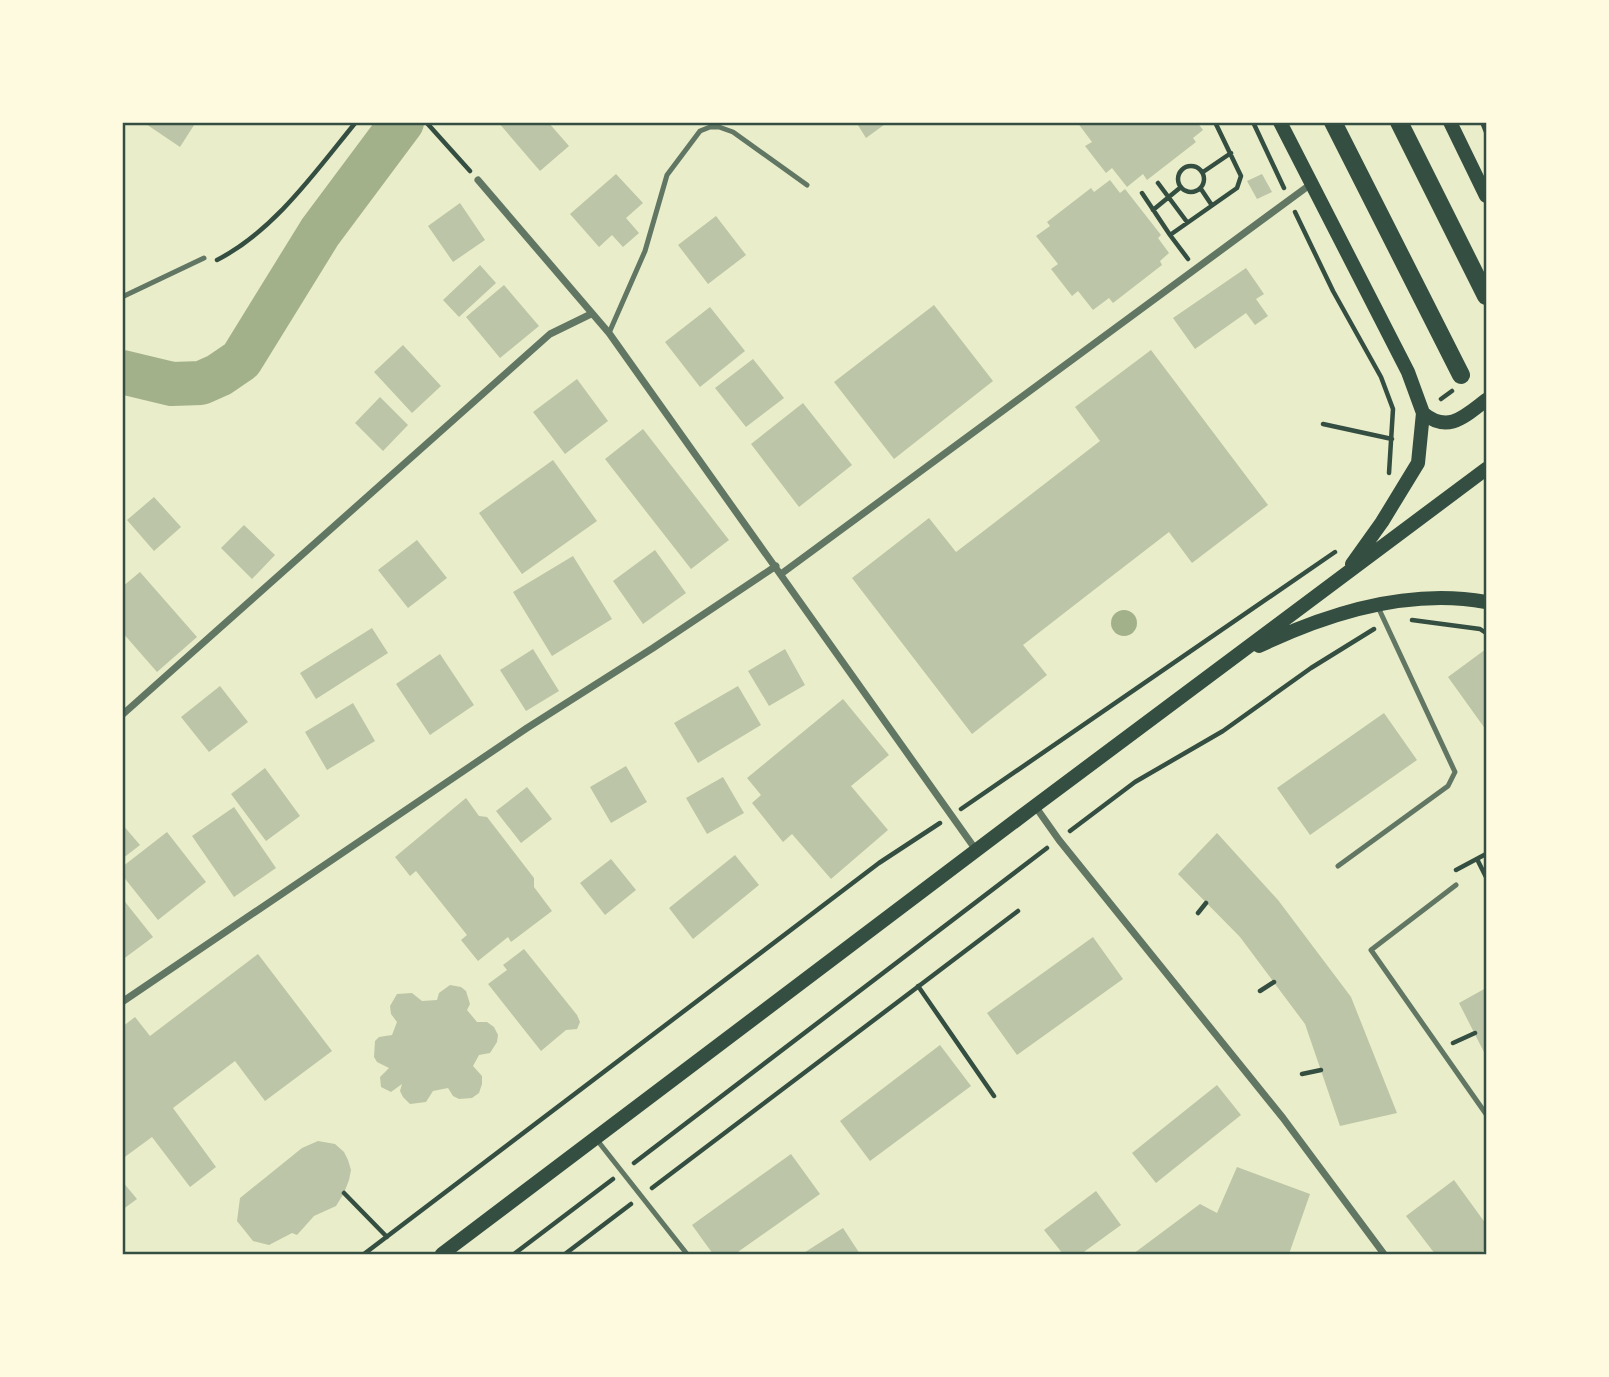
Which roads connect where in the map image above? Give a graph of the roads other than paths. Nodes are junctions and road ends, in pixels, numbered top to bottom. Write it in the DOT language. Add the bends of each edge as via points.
graph roads {
  1 [pos="1280,122"];
  2 [pos="1334,122"];
  3 [pos="1399,122"];
  4 [pos="1450,122"];
  5 [pos="478,180"];
  6 [pos="1311,184"];
  7 [pos="807,185"];
  8 [pos="1486,196"];
  9 [pos="204,258"];
  10 [pos="1486,296"];
  11 [pos="122,297"];
  12 [pos="591,314"];
  13 [pos="609,333"];
  14 [pos="1461,374"];
  15 [pos="1486,400"];
  16 [pos="1423,412"];
  17 [pos="1486,469"];
  18 [pos="776,566"];
  19 [pos="781,574"];
  20 [pos="1343,576"];
  21 [pos="1486,602"];
  22 [pos="1377,604"];
  23 [pos="1230,660"];
  24 [pos="122,715"];
  25 [pos="1035,806"];
  26 [pos="976,850"];
  27 [pos="1338,866"];
  28 [pos="1456,886"];
  29 [pos="122,1002"];
  30 [pos="1486,1114"];
  31 [pos="595,1137"];
  32 [pos="442,1255"];
  33 [pos="687,1255"];
  34 [pos="1384,1255"];
  1 -- 6 [label="main road"];
  2 -- 14 [label="main road"];
  3 -- 10 [label="main road"];
  4 -- 8 [label="main road"];
  5 -- 12 [label="street"];
  6 -- 16 [label="main road" via="1408,372"];
  6 -- 19 [label="street"];
  7 -- 13 [label="lane" via="733,132 719,127 700,131 667,175 645,251"];
  9 -- 11 [label="lane"];
  12 -- 13 [label="street"];
  12 -- 24 [label="street" via="550,334"];
  13 -- 18 [label="street"];
  15 -- 16 [label="main road" via="1448,423 1433,421"];
  16 -- 20 [label="main road" via="1418,463"];
  17 -- 20 [label="main road"];
  18 -- 19 [label="street"];
  18 -- 29 [label="street"];
  19 -- 26 [label="street"];
  20 -- 23 [label="main road"];
  21 -- 22 [label="main road" via="1433,599"];
  22 -- 23 [label="main road" via="1300,629"];
  22 -- 27 [label="lane" via="1455,772 1448,786"];
  23 -- 25 [label="main road"];
  25 -- 26 [label="main road"];
  25 -- 34 [label="street" via="1283,1118"];
  26 -- 31 [label="main road"];
  28 -- 30 [label="lane" via="1371,950"];
  31 -- 32 [label="main road"];
  31 -- 33 [label="lane"];
}
